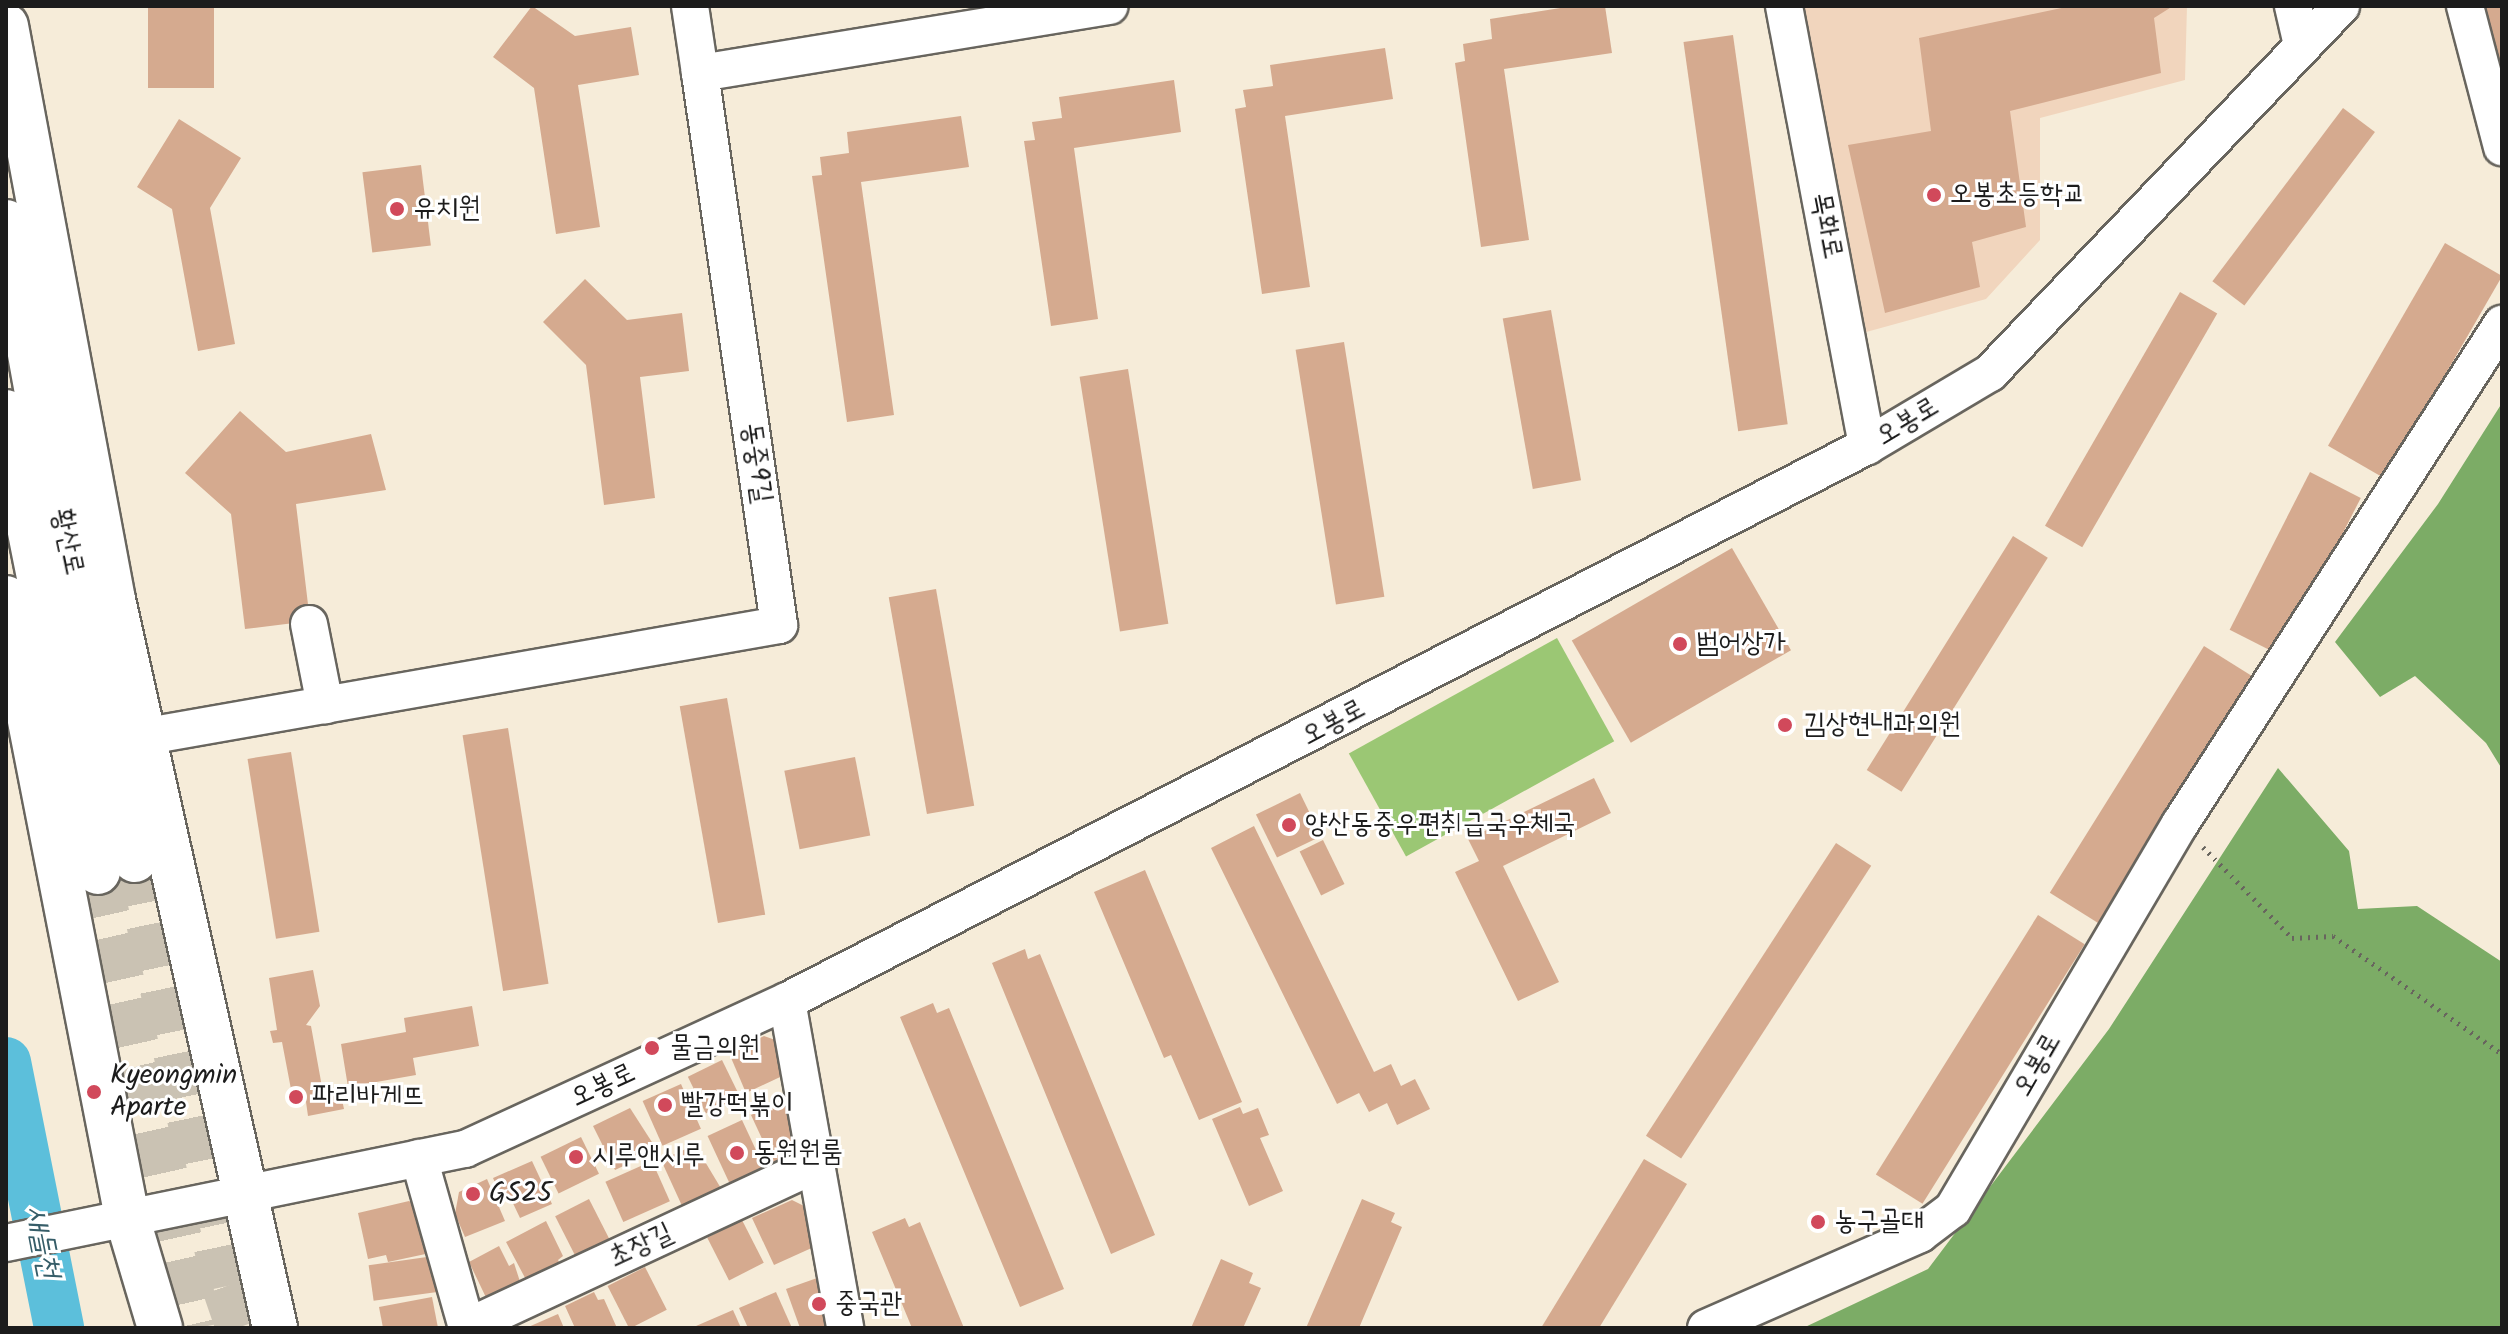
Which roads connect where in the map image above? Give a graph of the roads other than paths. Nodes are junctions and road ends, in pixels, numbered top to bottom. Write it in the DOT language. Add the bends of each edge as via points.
graph roads {
  1 [pos="690,6"];
  2 [pos="1110,6"];
  3 [pos="1784,6"];
  4 [pos="2293,6"];
  5 [pos="2341,6"];
  6 [pos="2465,6"];
  7 [pos="1044,12"];
  8 [pos="6,26"];
  9 [pos="2302,44"];
  10 [pos="700,73"];
  11 [pos="2502,147"];
  12 [pos="6,222"];
  13 [pos="2502,324"];
  14 [pos="6,412"];
  15 [pos="1867,446"];
  16 [pos="6,598"];
  17 [pos="309,624"];
  18 [pos="325,705"];
  19 [pos="142,737"];
  20 [pos="787,1001"];
  21 [pos="419,1158"];
  22 [pos="815,1165"];
  23 [pos="243,1194"];
  24 [pos="110,1221"];
  25 [pos="6,1243"];
  26 [pos="160,1328"];
  27 [pos="275,1328"];
  28 [pos="467,1328"];
  29 [pos="845,1328"];
  30 [pos="1706,1328"];
  1 -- 10 [label="street"];
  2 -- 7 [label="street"];
  3 -- 15 [label="street, 목화로"];
  4 -- 9 [label="street"];
  5 -- 9 [label="street, 오봉로"];
  6 -- 11 [label="street"];
  7 -- 10 [label="street"];
  8 -- 19 [label="main road"];
  9 -- 15 [label="street, 오봉로" via="1990,373"];
  10 -- 18 [label="street, 동중9길" via="779,625"];
  12 -- 14 [label="main road, 황산로" via="116,866"];
  13 -- 30 [label="street, 오봉로" via="2180,824 1953,1209 1920,1234"];
  15 -- 20 [label="street, 오봉로"];
  16 -- 24 [label="main road"];
  17 -- 18 [label="street"];
  18 -- 19 [label="street, 동중9길"];
  19 -- 23 [label="main road"];
  20 -- 21 [label="street, 오봉로" via="465,1149"];
  20 -- 22 [label="street"];
  21 -- 23 [label="street, 오봉로"];
  21 -- 28 [label="street, 초장길"];
  22 -- 28 [label="street, 초장길"];
  22 -- 29 [label="street"];
  23 -- 24 [label="street, 오봉로"];
  23 -- 27 [label="main road"];
  24 -- 25 [label="street, 오봉로"];
  24 -- 26 [label="main road"];
}
